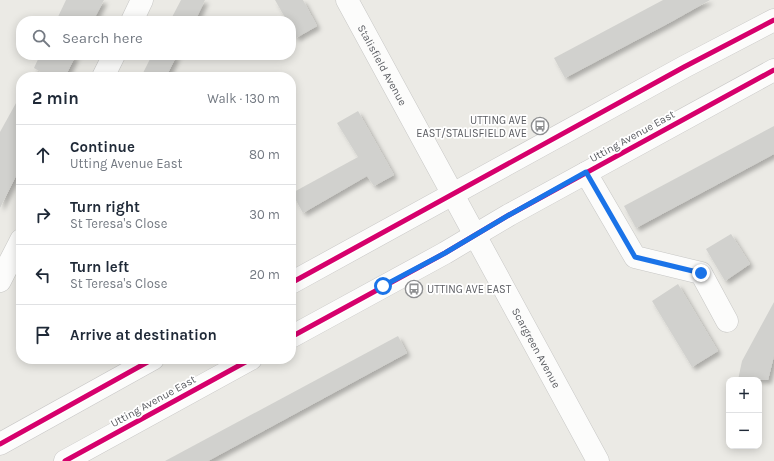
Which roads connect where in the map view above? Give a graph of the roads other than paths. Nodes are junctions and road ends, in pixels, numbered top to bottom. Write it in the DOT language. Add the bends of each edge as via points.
graph roads {
  1 [pos="142,0"];
  2 [pos="347,0"];
  3 [pos="134,16"];
  4 [pos="774,20"];
  5 [pos="112,60"];
  6 [pos="774,70"];
  7 [pos="106,72"];
  8 [pos="586,172"];
  9 [pos="453,194"];
  10 [pos="474,235"];
  11 [pos="16,250"];
  12 [pos="296,280"];
  13 [pos="0,281"];
  14 [pos="727,321"];
  15 [pos="296,334"];
  16 [pos="144,364"];
  17 [pos="242,364"];
  18 [pos="0,444"];
  19 [pos="65,461"];
  20 [pos="598,461"];
  1 -- 3 [label="street"];
  2 -- 9 [label="street, Stalisfield Avenue"];
  4 -- 9 [label="street"];
  5 -- 7 [label="street"];
  6 -- 8 [label="street, Utting Avenue East"];
  8 -- 10 [label="street, Utting Avenue East"];
  8 -- 14 [label="street" via="635,257 701,273"];
  9 -- 10 [label="street, Stalisfield Avenue"];
  9 -- 12 [label="street"];
  10 -- 15 [label="street, Utting Avenue East"];
  10 -- 20 [label="street, Scargreen Avenue"];
  11 -- 13 [label="street"];
  16 -- 18 [label="street"];
  17 -- 19 [label="street, Utting Avenue East"];
}
